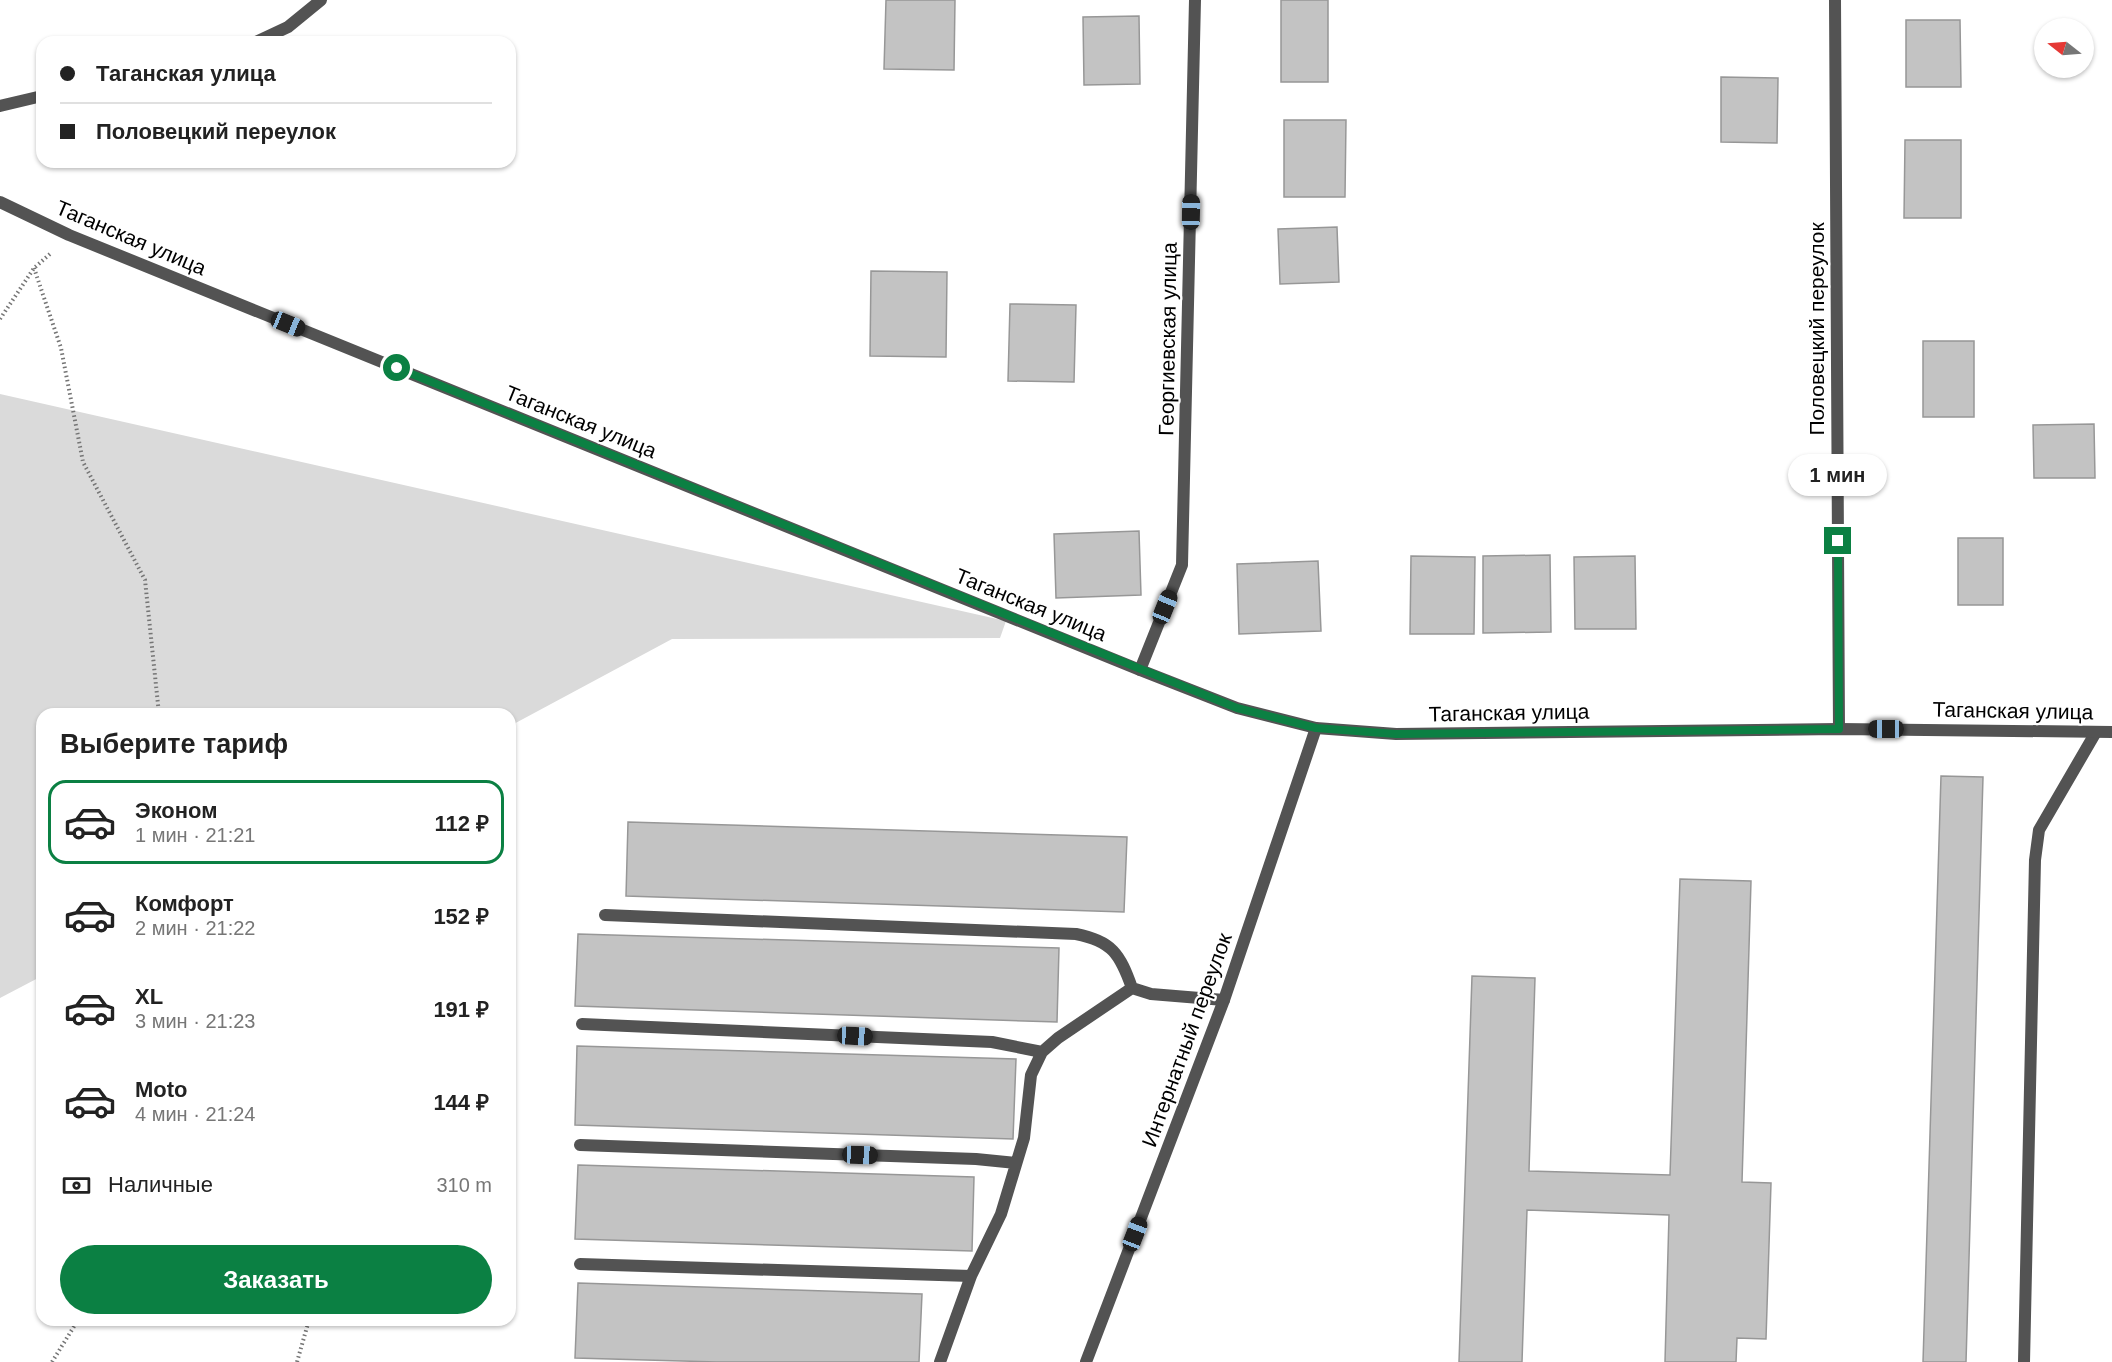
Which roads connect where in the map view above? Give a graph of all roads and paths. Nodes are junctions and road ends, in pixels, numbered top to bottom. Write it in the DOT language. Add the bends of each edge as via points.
graph roads {
  1 [pos="321,0"];
  2 [pos="1195,0"];
  3 [pos="1835,0"];
  4 [pos="269,36"];
  5 [pos="36,97"];
  6 [pos="0,106"];
  7 [pos="0,202"];
  8 [pos="69,235"];
  9 [pos="34,268"];
  10 [pos="0,319"];
  11 [pos="1140,670"];
  12 [pos="158,708"];
  13 [pos="1316,728"];
  14 [pos="1839,729"];
  15 [pos="2096,732"];
  16 [pos="2112,732"];
  17 [pos="605,915"];
  18 [pos="1132,988"];
  19 [pos="1224,1000"];
  20 [pos="582,1024"];
  21 [pos="1042,1052"];
  22 [pos="580,1145"];
  23 [pos="1016,1163"];
  24 [pos="580,1264"];
  25 [pos="971,1276"];
  26 [pos="74,1326"];
  27 [pos="307,1326"];
  28 [pos="52,1362"];
  29 [pos="297,1362"];
  30 [pos="940,1362"];
  31 [pos="1086,1362"];
  32 [pos="2024,1362"];
  1 -- 4 [label="street" via="288,27"];
  2 -- 11 [label="street, Георгиевская улица" via="1182,565"];
  3 -- 14 [label="street, Половецкий переулок"];
  5 -- 6 [label="street"];
  7 -- 8 [label="street, Таганская улица"];
  8 -- 9 [label="path"];
  8 -- 11 [label="street, Таганская улица"];
  9 -- 10 [label="path"];
  9 -- 12 [label="path" via="61,348 83,462 145,579"];
  11 -- 13 [label="street, Таганская улица" via="1237,708"];
  13 -- 14 [label="street, Таганская улица" via="1396,734"];
  13 -- 19 [label="street, Интернатный переулок"];
  14 -- 15 [label="street, Таганская улица"];
  15 -- 16 [label="street, Таганская улица"];
  15 -- 32 [label="street" via="2038,830"];
  17 -- 18 [label="street" via="1076,934 1097,938 1111,946"];
  18 -- 19 [label="street" via="1151,994"];
  18 -- 21 [label="street"];
  19 -- 31 [label="street, Интернатный переулок"];
  20 -- 21 [label="street" via="992,1042"];
  21 -- 23 [label="street" via="1031,1075 1024,1138"];
  22 -- 23 [label="street"];
  23 -- 25 [label="street" via="1001,1214"];
  24 -- 25 [label="street"];
  25 -- 30 [label="street"];
  26 -- 28 [label="path"];
  27 -- 29 [label="path"];
}
